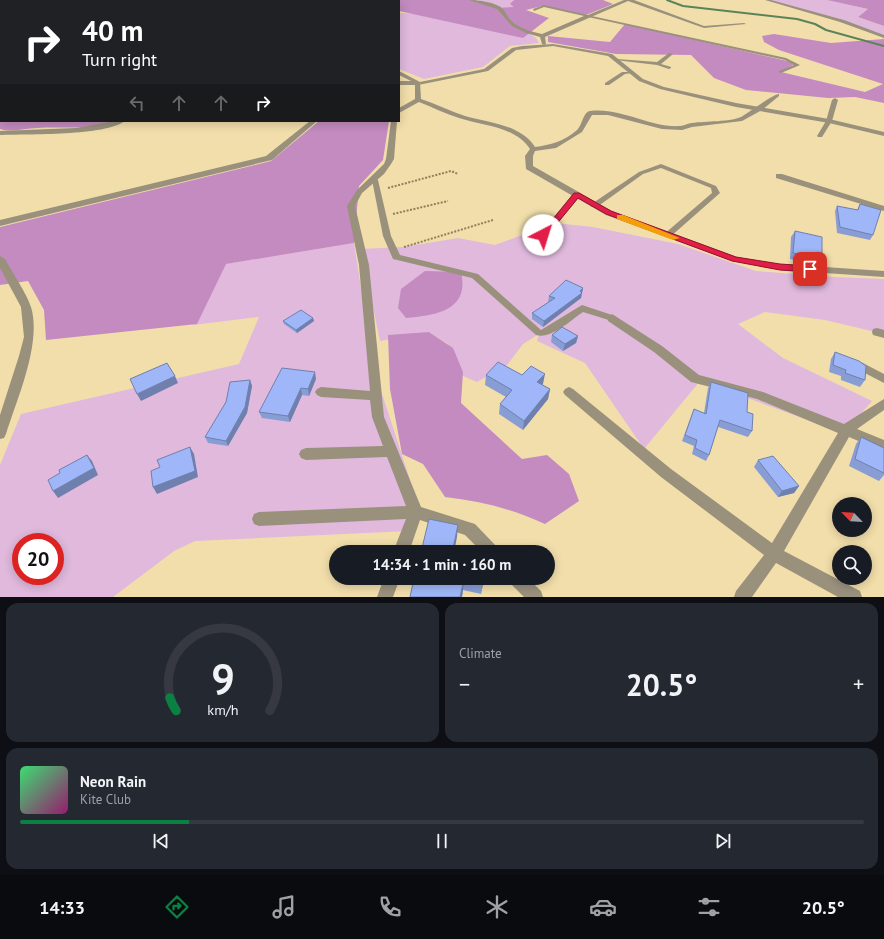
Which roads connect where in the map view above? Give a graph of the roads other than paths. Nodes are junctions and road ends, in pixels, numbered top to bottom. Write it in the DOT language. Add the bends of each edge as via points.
graph roads {
  1 [pos="471,0"];
  2 [pos="627,0"];
  3 [pos="630,0"];
  4 [pos="767,0"];
  5 [pos="534,10"];
  6 [pos="588,16"];
  7 [pos="744,24"];
  8 [pos="542,36"];
  9 [pos="884,37"];
  10 [pos="544,44"];
  11 [pos="671,54"];
  12 [pos="618,60"];
  13 [pos="658,64"];
  14 [pos="669,68"];
  15 [pos="781,72"];
  16 [pos="630,73"];
  17 [pos="400,74"];
  18 [pos="400,83"];
  19 [pos="418,83"];
  20 [pos="607,84"];
  21 [pos="777,95"];
  22 [pos="418,100"];
  23 [pos="835,100"];
  24 [pos="760,109"];
  25 [pos="400,110"];
  26 [pos="829,121"];
  27 [pos="118,122"];
  28 [pos="313,122"];
  29 [pos="394,122"];
  30 [pos="0,133"];
  31 [pos="884,134"];
  32 [pos="820,136"];
  33 [pos="533,149"];
  34 [pos="779,176"];
  35 [pos="375,180"];
  36 [pos="577,195"];
  37 [pos="594,205"];
  38 [pos="884,209"];
  39 [pos="0,223"];
  40 [pos="543,235"];
  41 [pos="667,235"];
  42 [pos="0,259"];
  43 [pos="884,274"];
  44 [pos="612,318"];
  45 [pos="861,366"];
  46 [pos="884,379"];
  47 [pos="321,392"];
  48 [pos="569,392"];
  49 [pos="376,396"];
  50 [pos="884,404"];
  51 [pos="846,430"];
  52 [pos="0,434"];
  53 [pos="884,446"];
  54 [pos="392,451"];
  55 [pos="306,454"];
  56 [pos="416,512"];
  57 [pos="259,519"];
  58 [pos="404,545"];
  59 [pos="485,545"];
  60 [pos="774,554"];
  61 [pos="389,585"];
  62 [pos="524,585"];
  63 [pos="385,597"];
  64 [pos="535,597"];
  65 [pos="742,597"];
  66 [pos="854,597"];
  1 -- 8 [label="street" via="498,8 514,25 528,33"];
  2 -- 6 [label="street"];
  3 -- 7 [label="street" via="704,27"];
  4 -- 9 [label="street" via="842,21"];
  5 -- 6 [label="street" via="544,6"];
  6 -- 8 [label="street"];
  6 -- 15 [label="lane" via="786,59 798,65"];
  8 -- 10 [label="street"];
  10 -- 12 [label="street" via="605,54"];
  10 -- 19 [label="street" via="514,49 486,70"];
  11 -- 13 [label="lane"];
  12 -- 13 [label="lane"];
  12 -- 16 [label="street"];
  13 -- 14 [label="lane"];
  16 -- 20 [label="lane" via="624,73"];
  16 -- 24 [label="street" via="662,88"];
  17 -- 19 [label="street"];
  18 -- 19 [label="street"];
  19 -- 22 [label="street"];
  21 -- 24 [label="street"];
  22 -- 25 [label="street"];
  22 -- 33 [label="street" via="463,117 495,124 527,139"];
  23 -- 26 [label="street"];
  24 -- 26 [label="street"];
  24 -- 33 [label="street" via="740,120 682,128 653,125 608,113 590,113 580,131 554,147"];
  26 -- 31 [label="street"];
  26 -- 32 [label="street"];
  27 -- 30 [label="street" via="88,130"];
  28 -- 39 [label="street" via="269,158"];
  29 -- 35 [label="street" via="390,159"];
  33 -- 36 [label="street" via="529,156 529,167"];
  34 -- 38 [label="street"];
  35 -- 44 [label="lane" via="387,236 396,257 475,276 539,333 545,333 582,308"];
  35 -- 49 [label="street" via="360,190 351,206 364,265"];
  36 -- 37 [label="street"];
  36 -- 40 [label="lane"];
  37 -- 41 [label="street"];
  37 -- 41 [label="lane" via="641,173 661,166 714,187 716,193"];
  41 -- 43 [label="street" via="735,259 780,267"];
  42 -- 52 [label="street" via="26,307 29,337"];
  44 -- 51 [label="street" via="658,349 695,380 759,395"];
  45 -- 46 [label="street"];
  47 -- 49 [label="street"];
  48 -- 60 [label="street" via="666,473"];
  49 -- 54 [label="street" via="378,417"];
  50 -- 51 [label="street"];
  51 -- 53 [label="street"];
  51 -- 60 [label="street"];
  54 -- 55 [label="street"];
  54 -- 56 [label="street"];
  56 -- 57 [label="street"];
  56 -- 58 [label="street"];
  56 -- 59 [label="street" via="470,529"];
  60 -- 65 [label="street"];
  60 -- 66 [label="street"];
  61 -- 63 [label="street"];
  62 -- 64 [label="street"];
}
